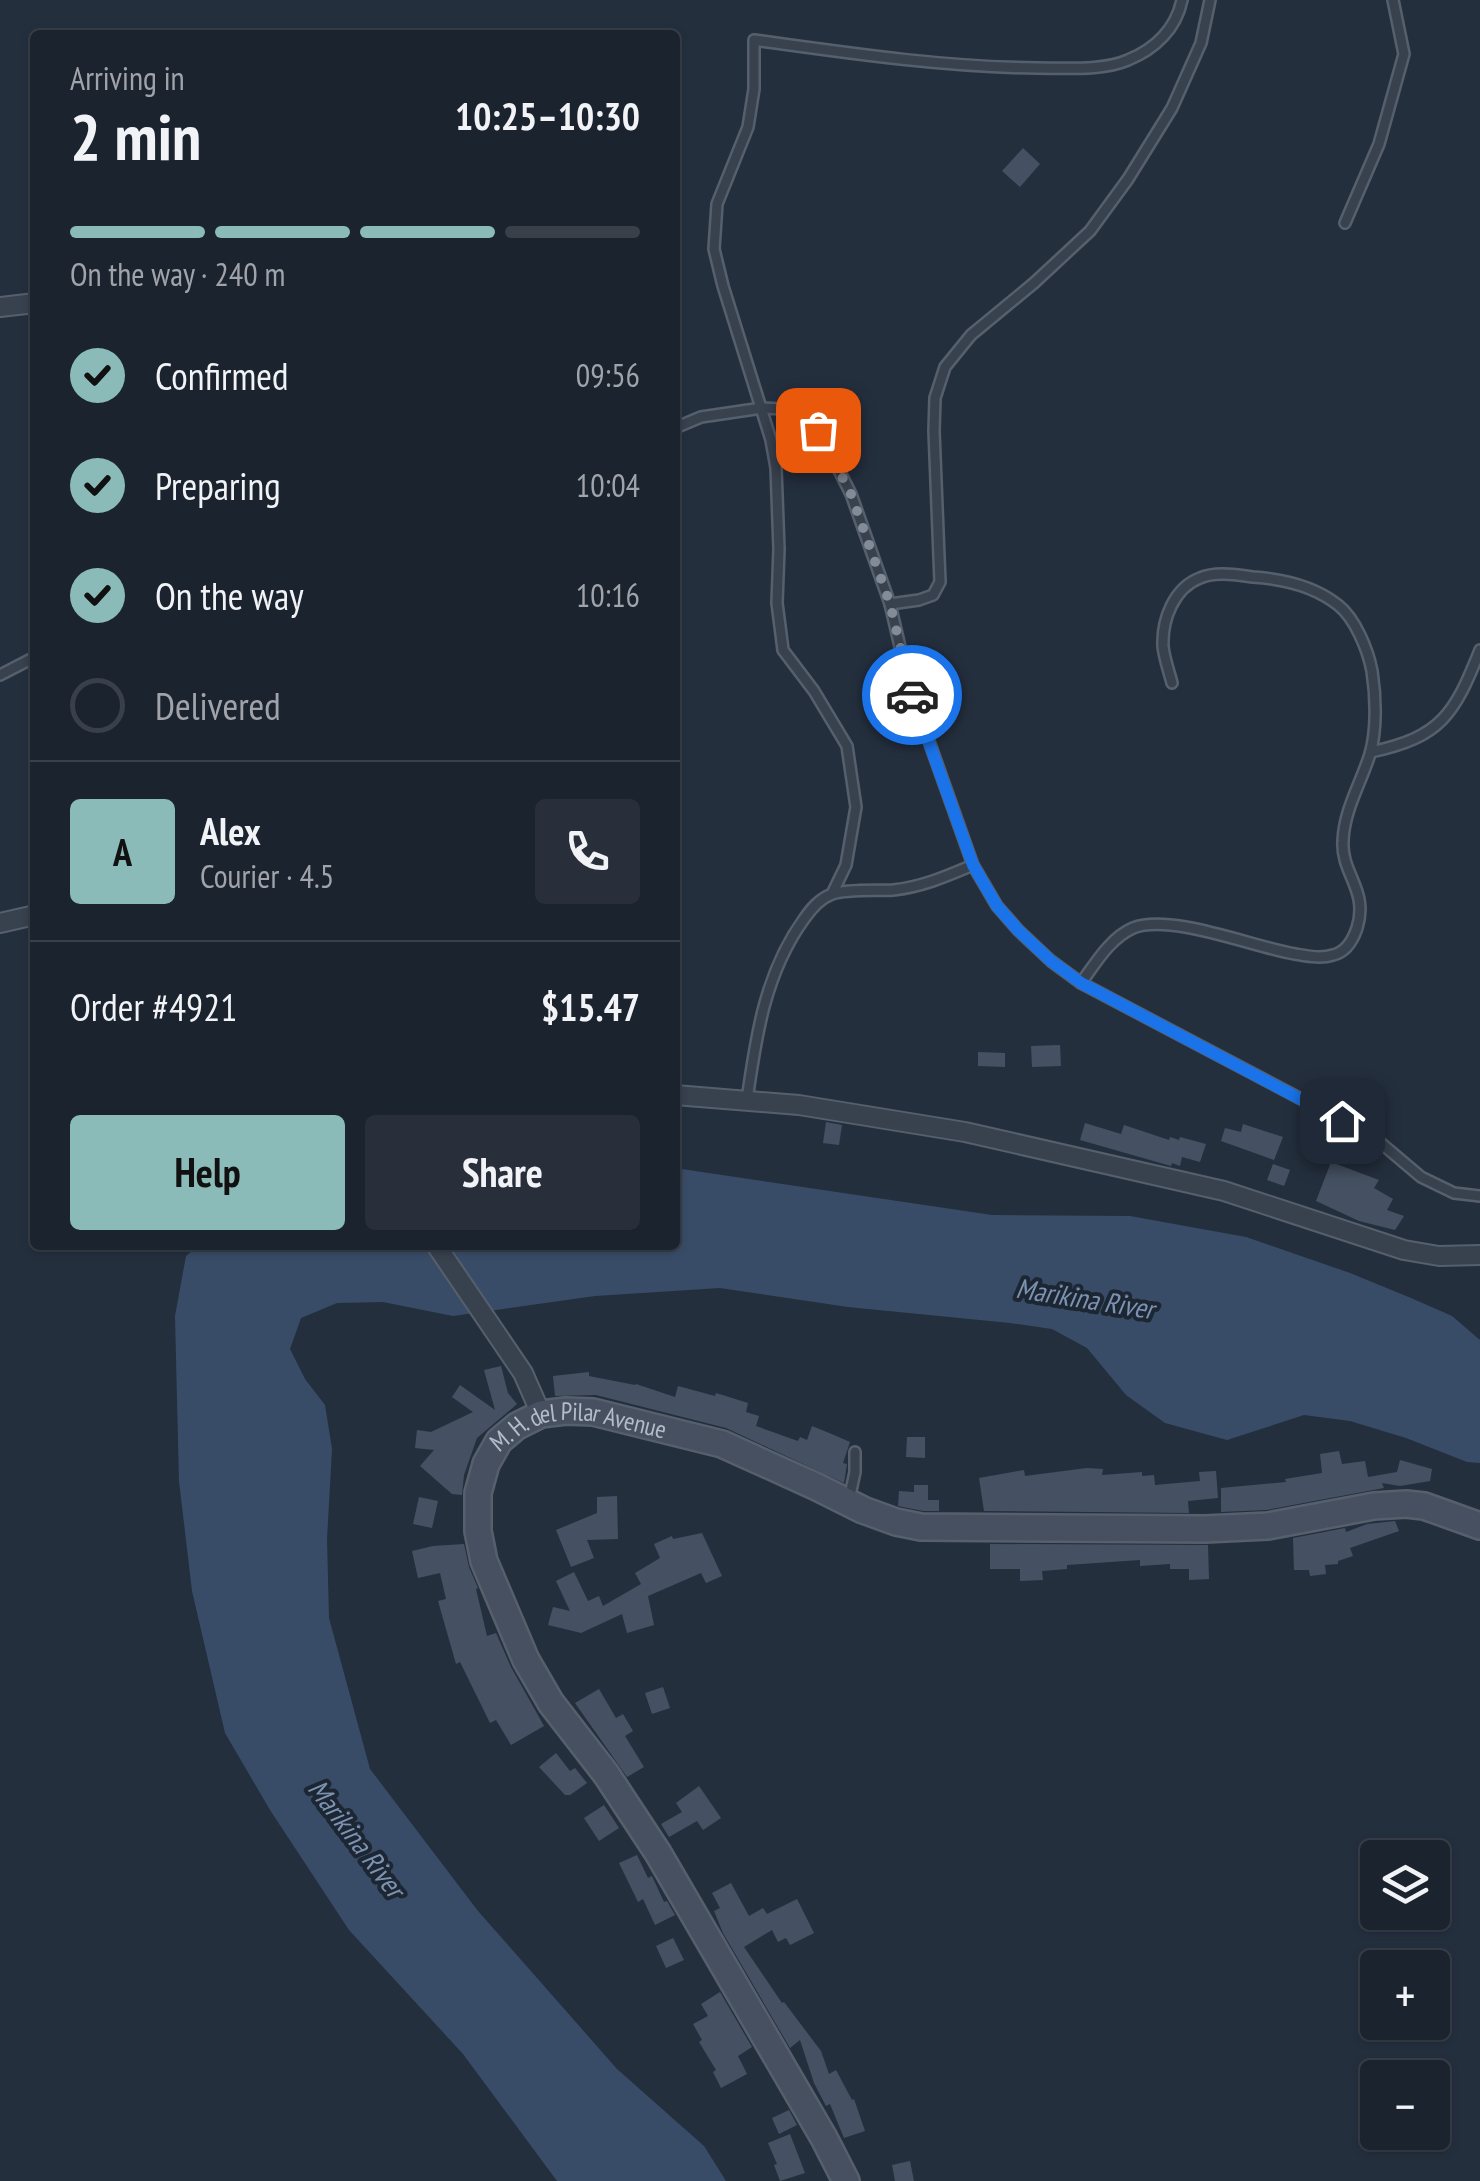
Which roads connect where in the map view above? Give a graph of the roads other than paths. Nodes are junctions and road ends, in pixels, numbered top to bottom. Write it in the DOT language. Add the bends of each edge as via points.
graph roads {
  1 [pos="1182,0"];
  2 [pos="1210,0"];
  3 [pos="1393,0"];
  4 [pos="1345,222"];
  5 [pos="30,304"];
  6 [pos="0,307"];
  7 [pos="762,408"];
  8 [pos="680,426"];
  9 [pos="890,604"];
  10 [pos="1480,650"];
  11 [pos="30,660"];
  12 [pos="0,675"];
  13 [pos="1172,683"];
  14 [pos="1371,752"];
  15 [pos="973,865"];
  16 [pos="832,894"];
  17 [pos="30,915"];
  18 [pos="0,923"];
  19 [pos="1081,983"];
  20 [pos="680,1095"];
  21 [pos="747,1100"];
  22 [pos="1480,1196"];
  23 [pos="439,1250"];
  24 [pos="1480,1255"];
  25 [pos="542,1414"];
  26 [pos="855,1452"];
  27 [pos="848,1503"];
  28 [pos="1480,1526"];
  29 [pos="846,2181"];
  1 -- 7 [label="lane" via="1164,38 1127,61 1081,68 892,60 754,40 748,128 717,204 714,249"];
  2 -- 9 [label="lane" via="1202,42 1128,180 1090,231 972,334 945,367 934,431 940,582 932,595"];
  3 -- 4 [label="lane" via="1404,54 1378,144"];
  5 -- 6 [label="street"];
  7 -- 8 [label="lane"];
  7 -- 9 [label="lane" via="800,414 818,430 851,494"];
  7 -- 16 [label="lane" via="776,468 783,650 846,746 856,808 846,865"];
  9 -- 15 [label="lane" via="909,686"];
  10 -- 14 [label="lane" via="1444,719 1422,736"];
  11 -- 12 [label="lane"];
  13 -- 14 [label="lane" via="1164,626 1176,594 1201,577 1221,574 1311,588 1341,607 1360,636 1372,670"];
  14 -- 19 [label="lane" via="1342,844 1360,896 1349,946 1334,956 1314,957 1144,924 1127,930"];
  15 -- 16 [label="lane" via="928,884"];
  15 -- 19 [label="lane" via="1018,930"];
  16 -- 21 [label="lane" via="798,926 770,980"];
  17 -- 18 [label="street"];
  19 -- 22 [label="lane" via="1375,1138 1421,1177 1454,1193"];
  20 -- 21 [label="street"];
  21 -- 24 [label="street" via="965,1132 1224,1191 1404,1250"];
  23 -- 25 [label="street" via="514,1358"];
  25 -- 27 [label="street, M. H. del Pilar Avenue" via="592,1412 722,1444"];
  25 -- 29 [label="street, M. H. del Pilar Avenue" via="499,1441 486,1464 478,1493 484,1561 551,1703 658,1853"];
  26 -- 27 [label="lane"];
  27 -- 28 [label="street, M. H. del Pilar Avenue" via="921,1527 1205,1530 1406,1504"];
}
